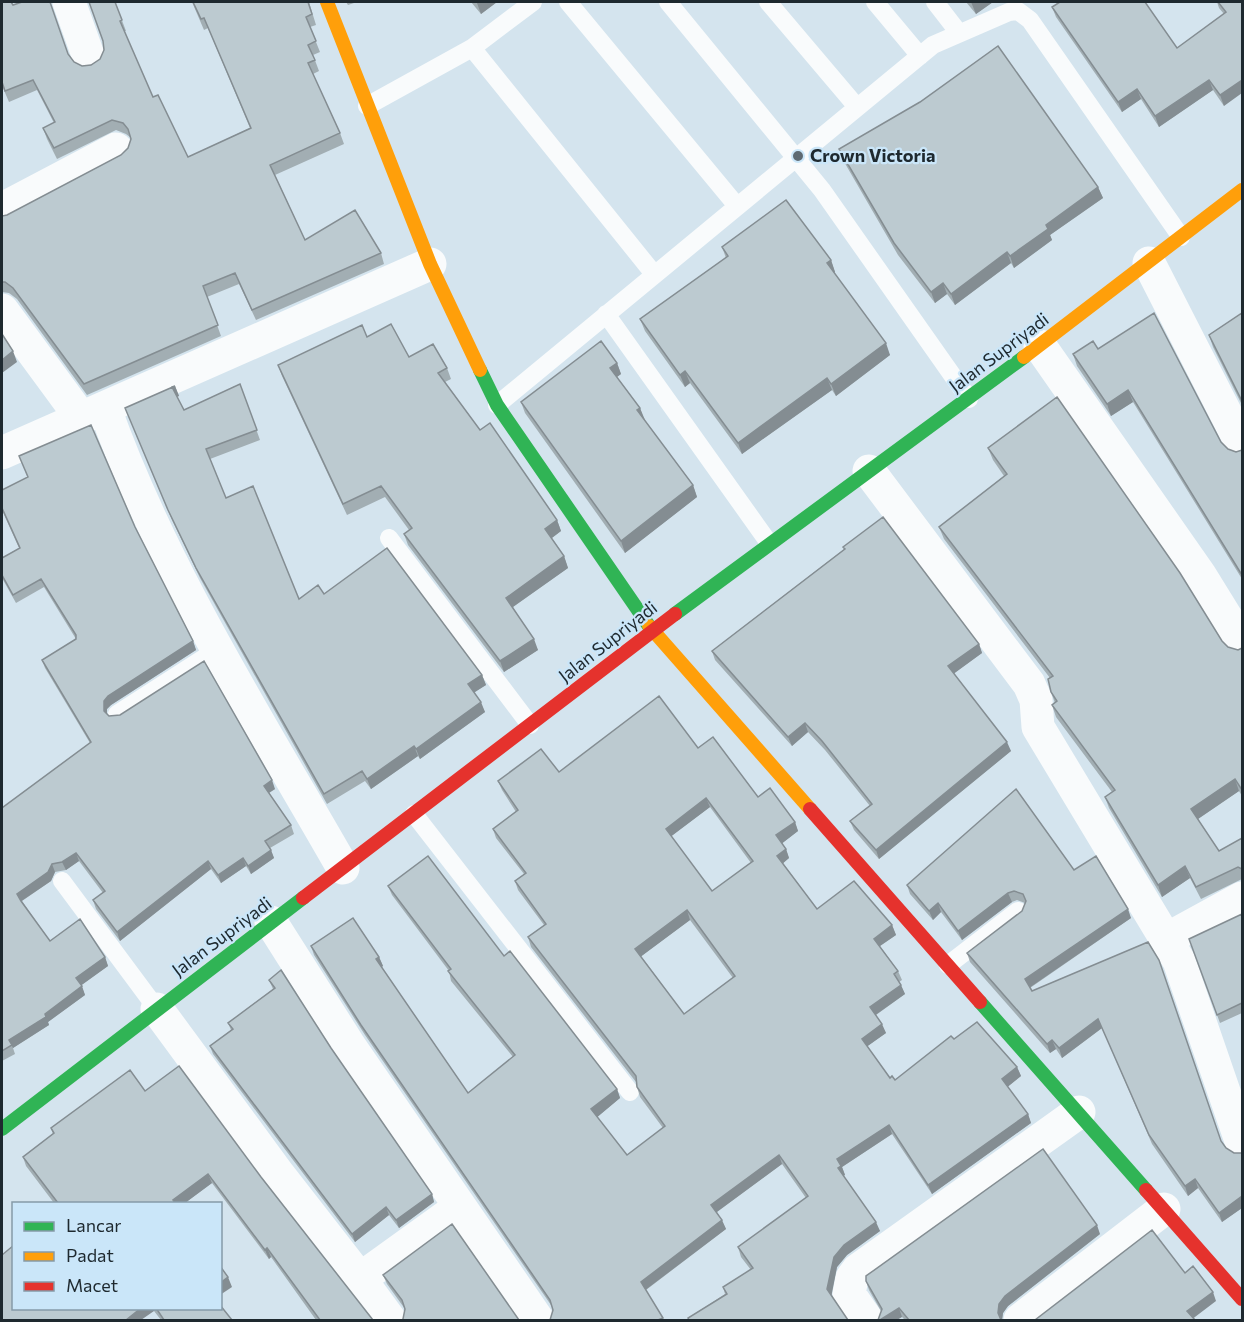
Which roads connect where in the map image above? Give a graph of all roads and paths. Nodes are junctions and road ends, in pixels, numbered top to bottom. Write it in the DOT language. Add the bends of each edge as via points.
graph roads {
  1 [pos="69,2"];
  2 [pos="327,2"];
  3 [pos="533,2"];
  4 [pos="568,2"];
  5 [pos="668,2"];
  6 [pos="768,2"];
  7 [pos="875,2"];
  8 [pos="935,2"];
  9 [pos="959,33"];
  10 [pos="472,48"];
  11 [pos="920,56"];
  12 [pos="89,58"];
  13 [pos="367,106"];
  14 [pos="857,107"];
  15 [pos="116,149"];
  16 [pos="796,157"];
  17 [pos="1240,198"];
  18 [pos="737,206"];
  19 [pos="2,209"];
  20 [pos="1181,237"];
  21 [pos="1149,263"];
  22 [pos="430,264"];
  23 [pos="654,274"];
  24 [pos="2,310"];
  25 [pos="606,314"];
  26 [pos="1040,346"];
  27 [pos="969,399"];
  28 [pos="497,405"];
  29 [pos="94,414"];
  30 [pos="5,445"];
  31 [pos="1242,445"];
  32 [pos="869,471"];
  33 [pos="389,538"];
  34 [pos="769,543"];
  35 [pos="652,630"];
  36 [pos="1242,643"];
  37 [pos="218,650"];
  38 [pos="117,714"];
  39 [pos="530,725"];
  40 [pos="414,814"];
  41 [pos="343,868"];
  42 [pos="62,881"];
  43 [pos="1242,898"];
  44 [pos="1018,911"];
  45 [pos="271,922"];
  46 [pos="1167,939"];
  47 [pos="948,965"];
  48 [pos="157,1009"];
  49 [pos="630,1092"];
  50 [pos="1079,1112"];
  51 [pos="2,1129"];
  52 [pos="1242,1144"];
  53 [pos="460,1207"];
  54 [pos="1164,1209"];
  55 [pos="360,1279"];
  56 [pos="1242,1299"];
  57 [pos="390,1320"];
  58 [pos="538,1320"];
  59 [pos="867,1320"];
  60 [pos="1020,1320"];
  1 -- 12 [label="street"];
  2 -- 13 [label="main road"];
  3 -- 10 [label="lane"];
  4 -- 18 [label="lane"];
  5 -- 16 [label="lane"];
  6 -- 14 [label="lane"];
  7 -- 11 [label="lane"];
  8 -- 9 [label="lane"];
  9 -- 11 [label="lane"];
  9 -- 20 [label="lane" via="1009,12 1025,15"];
  10 -- 13 [label="lane"];
  10 -- 23 [label="lane"];
  11 -- 14 [label="lane"];
  13 -- 22 [label="main road"];
  14 -- 16 [label="lane"];
  15 -- 19 [label="street"];
  16 -- 18 [label="lane"];
  16 -- 27 [label="lane"];
  17 -- 20 [label="main road, Jalan Supriyadi"];
  18 -- 23 [label="lane"];
  20 -- 21 [label="main road, Jalan Supriyadi"];
  21 -- 26 [label="main road, Jalan Supriyadi"];
  21 -- 31 [label="street"];
  22 -- 28 [label="main road"];
  22 -- 29 [label="street"];
  23 -- 25 [label="lane"];
  24 -- 29 [label="street"];
  25 -- 28 [label="lane"];
  25 -- 34 [label="lane"];
  26 -- 27 [label="main road, Jalan Supriyadi"];
  26 -- 36 [label="street" via="1200,575"];
  27 -- 32 [label="main road, Jalan Supriyadi"];
  28 -- 35 [label="main road"];
  29 -- 30 [label="street"];
  29 -- 37 [label="street" via="129,473"];
  32 -- 34 [label="main road, Jalan Supriyadi"];
  32 -- 46 [label="street" via="1029,684 1036,700 1038,727"];
  33 -- 39 [label="lane"];
  34 -- 35 [label="main road, Jalan Supriyadi"];
  35 -- 39 [label="main road, Jalan Supriyadi"];
  35 -- 47 [label="main road"];
  37 -- 38 [label="lane"];
  37 -- 41 [label="street"];
  39 -- 40 [label="main road, Jalan Supriyadi"];
  40 -- 41 [label="main road, Jalan Supriyadi"];
  40 -- 49 [label="lane"];
  41 -- 45 [label="main road, Jalan Supriyadi"];
  42 -- 48 [label="lane"];
  43 -- 46 [label="street"];
  44 -- 47 [label="lane"];
  45 -- 48 [label="main road, Jalan Supriyadi"];
  45 -- 53 [label="street"];
  46 -- 52 [label="street" via="1179,961"];
  47 -- 50 [label="main road"];
  48 -- 51 [label="main road, Jalan Supriyadi"];
  48 -- 55 [label="street"];
  50 -- 54 [label="main road"];
  50 -- 59 [label="street" via="858,1270 849,1294"];
  53 -- 55 [label="street"];
  53 -- 58 [label="street"];
  54 -- 56 [label="main road"];
  54 -- 60 [label="street"];
  55 -- 57 [label="street"];
}
